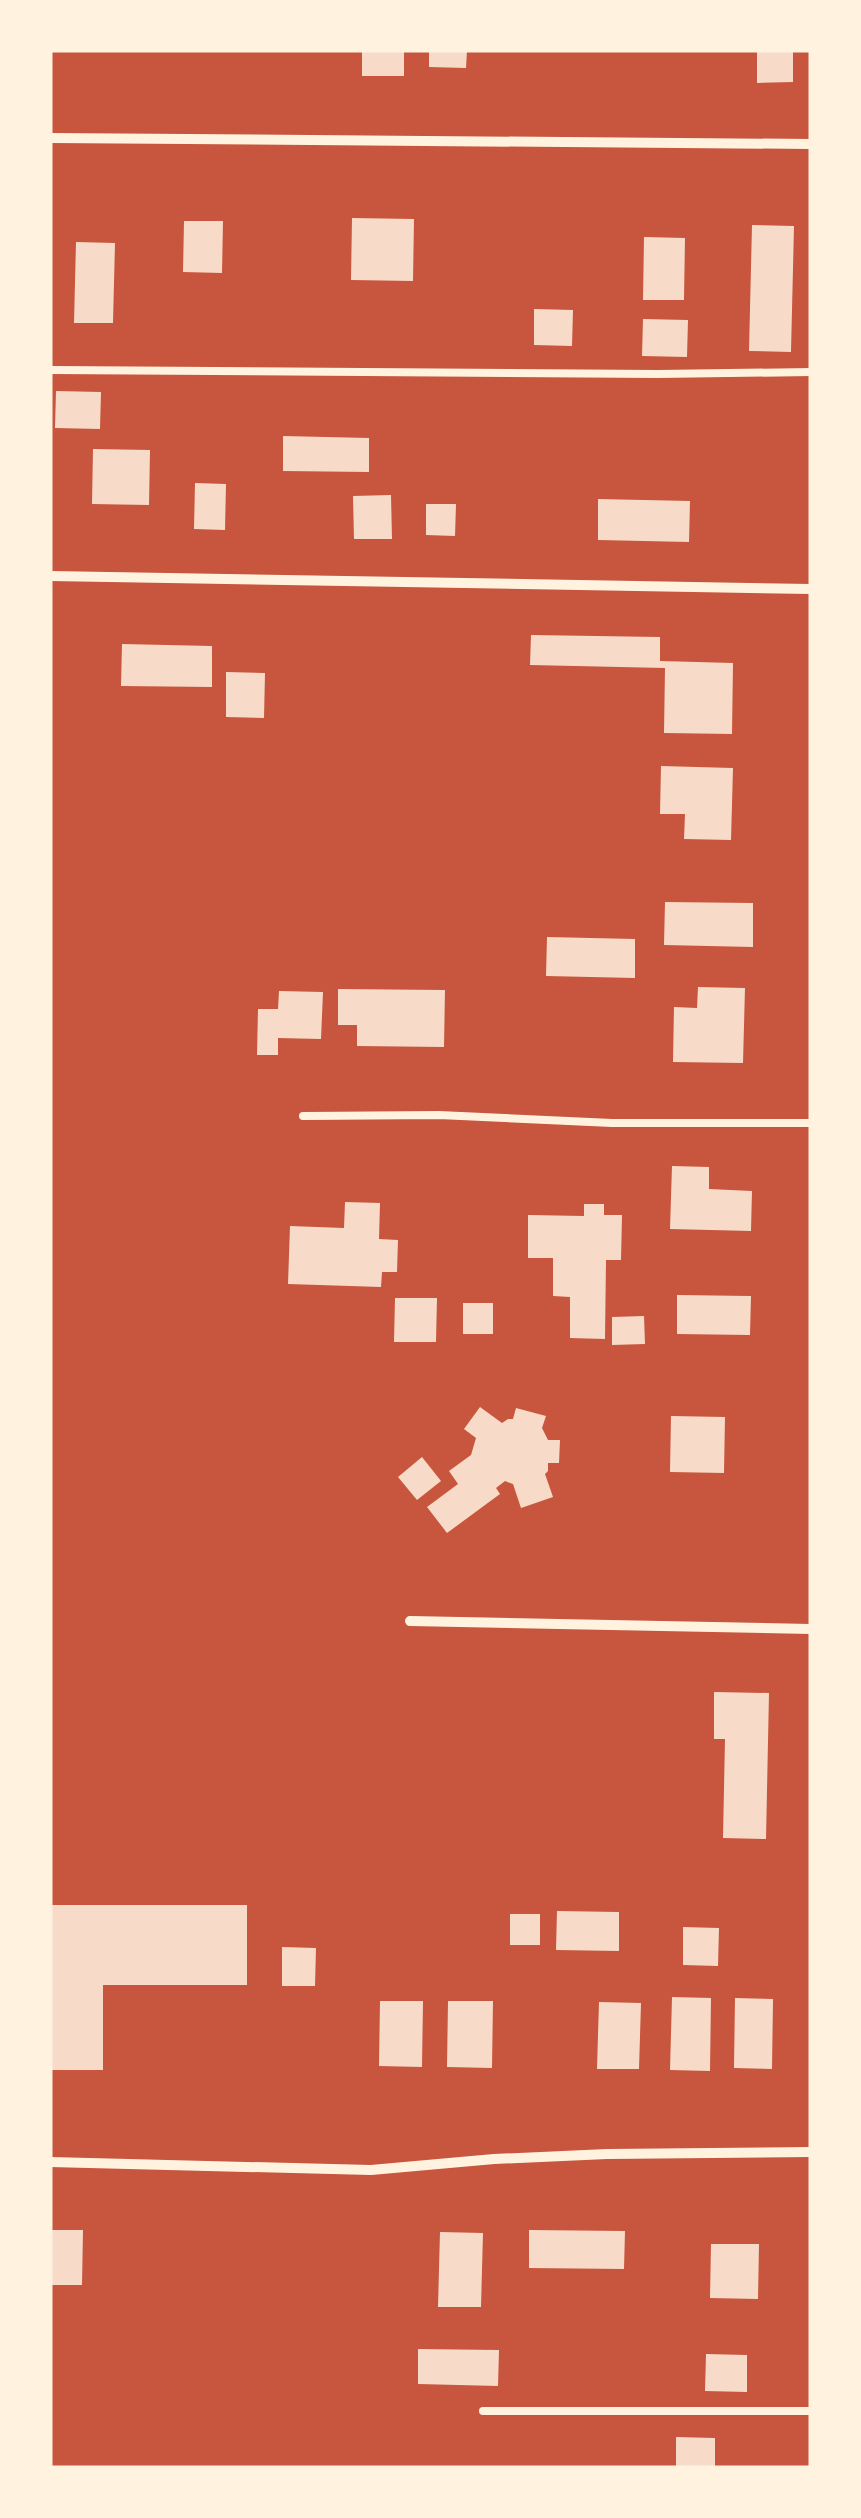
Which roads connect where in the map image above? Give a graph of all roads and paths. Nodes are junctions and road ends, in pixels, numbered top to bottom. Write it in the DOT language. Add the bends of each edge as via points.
graph roads {
  1 [pos="50,138"];
  2 [pos="811,144"];
  3 [pos="50,370"];
  4 [pos="811,372"];
  5 [pos="50,576"];
  6 [pos="811,590"];
  7 [pos="303,1116"];
  8 [pos="811,1123"];
  9 [pos="410,1621"];
  10 [pos="811,1629"];
  11 [pos="811,2152"];
  12 [pos="50,2162"];
  13 [pos="482,2411"];
  14 [pos="811,2411"];
  1 -- 2 [label="street"];
  3 -- 4 [label="lane"];
  5 -- 6 [label="street"];
  7 -- 8 [label="lane"];
  9 -- 10 [label="street"];
  11 -- 12 [label="street" via="494,2158 371,2170"];
  13 -- 14 [label="lane"];
}
